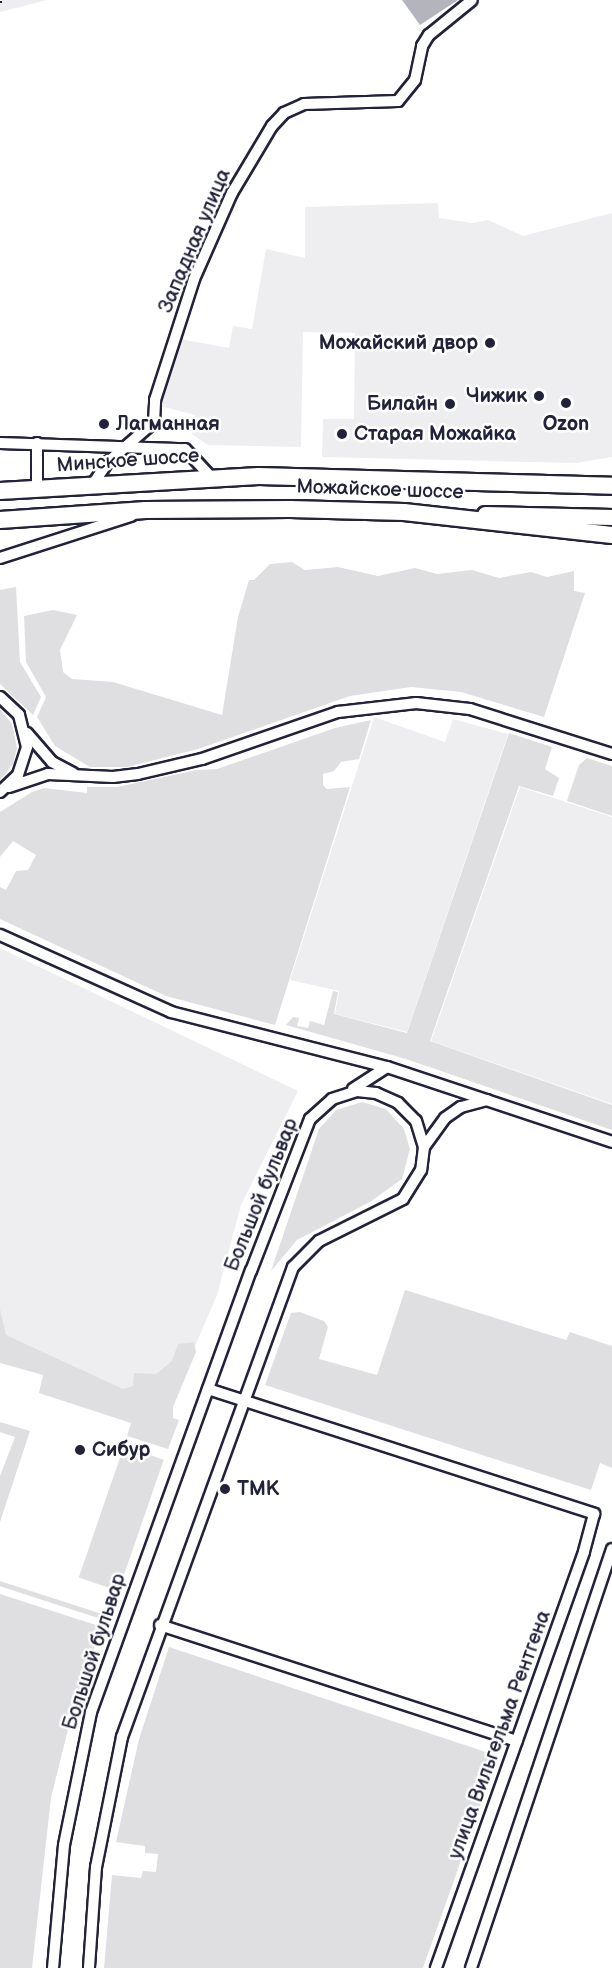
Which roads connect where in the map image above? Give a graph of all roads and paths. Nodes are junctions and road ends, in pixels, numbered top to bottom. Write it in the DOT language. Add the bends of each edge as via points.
graph roads {
  1 [pos="472,0"];
  2 [pos="0,443"];
  3 [pos="37,443"];
  4 [pos="126,446"];
  5 [pos="259,476"];
  6 [pos="211,477"];
  7 [pos="93,484"];
  8 [pos="612,486"];
  9 [pos="37,488"];
  10 [pos="0,491"];
  11 [pos="146,510"];
  12 [pos="404,512"];
  13 [pos="612,517"];
  14 [pos="0,520"];
  15 [pos="612,535"];
  16 [pos="0,558"];
  17 [pos="0,697"];
  18 [pos="26,732"];
  19 [pos="612,754"];
  20 [pos="78,776"];
  21 [pos="4,790"];
  22 [pos="0,935"];
  23 [pos="387,1067"];
  24 [pos="346,1093"];
  25 [pos="487,1100"];
  26 [pos="612,1142"];
  27 [pos="424,1147"];
  28 [pos="208,1389"];
  29 [pos="243,1401"];
  30 [pos="612,1549"];
  31 [pos="160,1625"];
  32 [pos="517,1741"];
  33 [pos="53,1968"];
  34 [pos="89,1968"];
  35 [pos="436,1968"];
  36 [pos="471,1968"];
  1 -- 4 [label="street, Западная улица" via="429,34 422,46 415,80 398,101 304,104 284,113 272,126 232,193 194,279 155,400 154,422"];
  2 -- 3 [label="street"];
  3 -- 4 [label="street"];
  3 -- 9 [label="street"];
  4 -- 6 [label="street" via="184,449"];
  4 -- 7 [label="street" via="108,462"];
  5 -- 6 [label="highway, Минское шоссе"];
  5 -- 8 [label="highway, Можайское шоссе"];
  6 -- 7 [label="highway, Минское шоссе"];
  7 -- 9 [label="highway, Минское шоссе"];
  9 -- 10 [label="highway, Минское шоссе"];
  11 -- 12 [label="highway, Можайское шоссе"];
  11 -- 14 [label="highway"];
  11 -- 16 [label="street"];
  12 -- 13 [label="main road, Можайское шоссе"];
  12 -- 15 [label="highway"];
  17 -- 18 [label="street" via="19,715"];
  18 -- 20 [label="street" via="52,762"];
  18 -- 21 [label="street" via="25,762"];
  19 -- 20 [label="street" via="470,709 416,703 338,712 202,759 138,774"];
  20 -- 21 [label="street" via="48,774"];
  22 -- 23 [label="street" via="171,1012"];
  23 -- 24 [label="street, Большой бульвар"];
  23 -- 25 [label="street"];
  24 -- 27 [label="street" via="367,1091 398,1103 416,1121"];
  24 -- 28 [label="street, Большой бульвар" via="323,1104 310,1119"];
  25 -- 26 [label="street"];
  25 -- 27 [label="street" via="445,1118"];
  27 -- 29 [label="street" via="421,1170 403,1199 320,1241 293,1267"];
  28 -- 29 [label="street"];
  28 -- 33 [label="street, Большой бульвар" via="91,1712 64,1845"];
  29 -- 31 [label="street"];
  29 -- 32 [label="street, улица Вильгельма Рентгена" via="594,1514"];
  30 -- 36 [label="street"];
  31 -- 32 [label="street"];
  31 -- 34 [label="street" via="122,1737 110,1789 96,1867"];
  32 -- 35 [label="street, улица Вильгельма Рентгена"];
}
